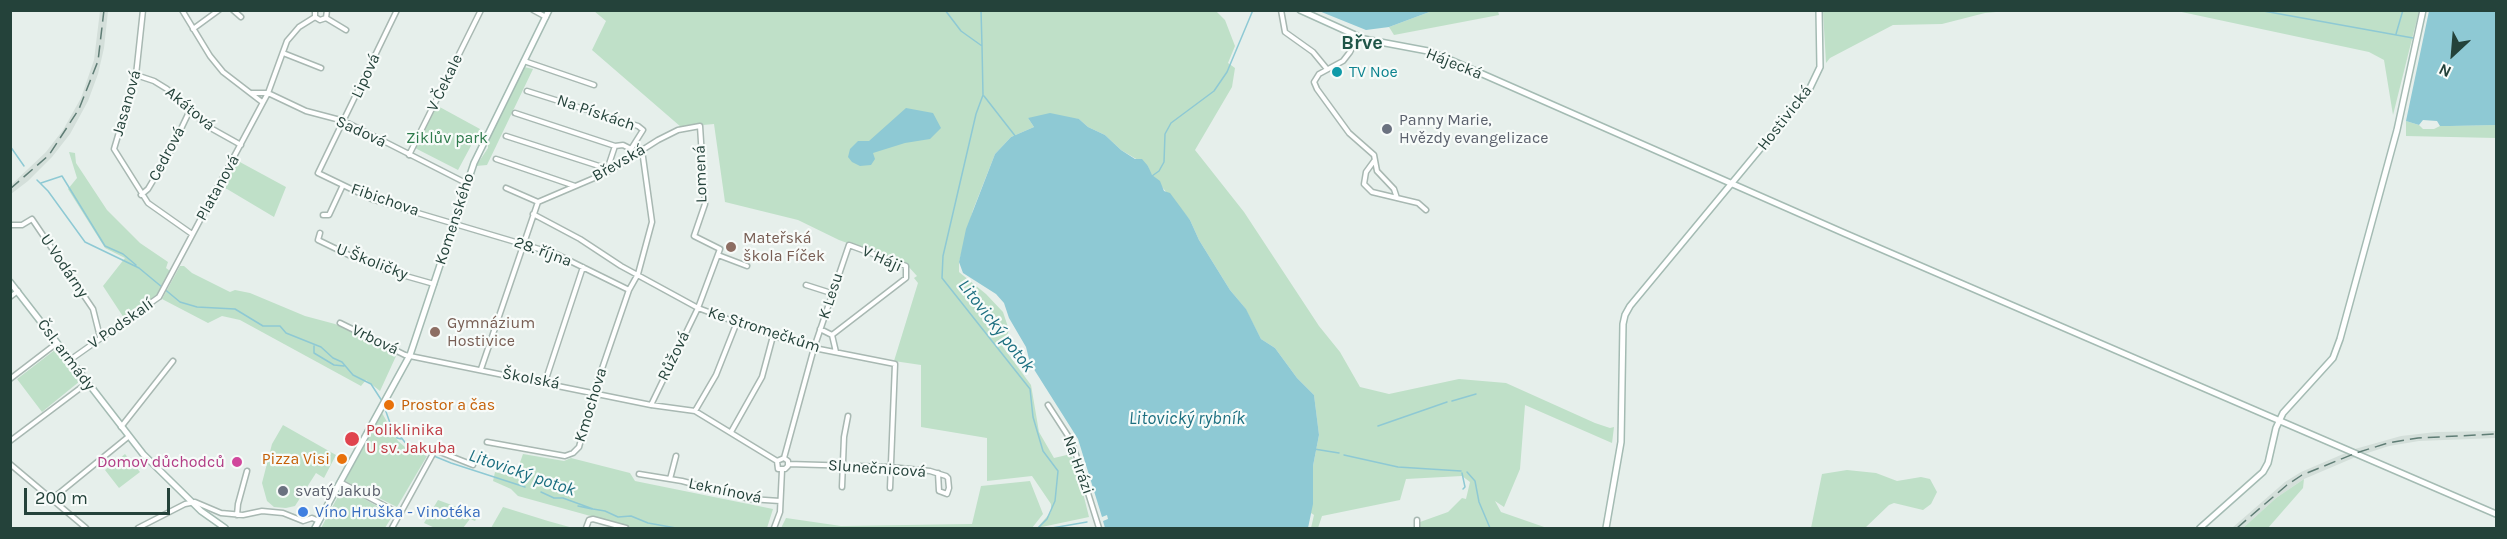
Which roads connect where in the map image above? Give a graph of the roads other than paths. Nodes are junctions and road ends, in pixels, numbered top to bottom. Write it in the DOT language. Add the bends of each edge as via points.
graph roads {
  1 [pos="143,10"];
  2 [pos="182,10"];
  3 [pos="219,10"];
  4 [pos="233,10"];
  5 [pos="315,10"];
  6 [pos="397,10"];
  7 [pos="481,10"];
  8 [pos="533,10"];
  9 [pos="549,10"];
  10 [pos="1281,10"];
  11 [pos="1300,10"];
  12 [pos="1819,10"];
  13 [pos="2423,10"];
  14 [pos="327,11"];
  15 [pos="241,17"];
  16 [pos="315,17"];
  17 [pos="546,17"];
  18 [pos="326,18"];
  19 [pos="193,29"];
  20 [pos="346,30"];
  21 [pos="1358,36"];
  22 [pos="282,53"];
  23 [pos="524,61"];
  24 [pos="321,68"];
  25 [pos="1327,69"];
  26 [pos="136,75"];
  27 [pos="594,85"];
  28 [pos="527,91"];
  29 [pos="252,93"];
  30 [pos="268,93"];
  31 [pos="262,102"];
  32 [pos="190,110"];
  33 [pos="515,113"];
  34 [pos="344,121"];
  35 [pos="700,126"];
  36 [pos="506,136"];
  37 [pos="241,145"];
  38 [pos="615,146"];
  39 [pos="631,149"];
  40 [pos="642,150"];
  41 [pos="410,155"];
  42 [pos="633,156"];
  43 [pos="496,159"];
  44 [pos="1375,160"];
  45 [pos="318,172"];
  46 [pos="606,173"];
  47 [pos="466,183"];
  48 [pos="1732,183"];
  49 [pos="343,185"];
  50 [pos="576,186"];
  51 [pos="507,188"];
  52 [pos="141,195"];
  53 [pos="1397,198"];
  54 [pos="537,202"];
  55 [pos="1426,210"];
  56 [pos="533,214"];
  57 [pos="323,215"];
  58 [pos="453,223"];
  59 [pos="10,225"];
  60 [pos="320,233"];
  61 [pos="192,234"];
  62 [pos="523,244"];
  63 [pos="849,245"];
  64 [pos="718,255"];
  65 [pos="747,266"];
  66 [pos="583,267"];
  67 [pos="638,274"];
  68 [pos="10,282"];
  69 [pos="167,283"];
  70 [pos="434,285"];
  71 [pos="806,285"];
  72 [pos="628,290"];
  73 [pos="18,291"];
  74 [pos="831,293"];
  75 [pos="10,297"];
  76 [pos="698,308"];
  77 [pos="737,322"];
  78 [pos="340,323"];
  79 [pos="820,329"];
  80 [pos="832,335"];
  81 [pos="773,336"];
  82 [pos="100,337"];
  83 [pos="57,343"];
  84 [pos="814,348"];
  85 [pos="836,352"];
  86 [pos="410,355"];
  87 [pos="70,360"];
  88 [pos="173,361"];
  89 [pos="481,369"];
  90 [pos="10,379"];
  91 [pos="545,382"];
  92 [pos="87,383"];
  93 [pos="594,392"];
  94 [pos="651,405"];
  95 [pos="1048,405"];
  96 [pos="694,411"];
  97 [pos="848,416"];
  98 [pos="2280,420"];
  99 [pos="121,428"];
  100 [pos="731,432"];
  101 [pos="128,437"];
  102 [pos="10,441"];
  103 [pos="487,442"];
  104 [pos="676,456"];
  105 [pos="784,458"];
  106 [pos="777,461"];
  107 [pos="10,464"];
  108 [pos="788,464"];
  109 [pos="473,465"];
  110 [pos="843,466"];
  111 [pos="890,467"];
  112 [pos="782,470"];
  113 [pos="247,471"];
  114 [pos="938,473"];
  115 [pos="639,474"];
  116 [pos="670,479"];
  117 [pos="340,482"];
  118 [pos="842,487"];
  119 [pos="890,488"];
  120 [pos="52,498"];
  121 [pos="780,501"];
  122 [pos="192,503"];
  123 [pos="2496,514"];
  124 [pos="237,515"];
  125 [pos="398,517"];
  126 [pos="1417,520"];
  127 [pos="319,521"];
  128 [pos="86,528"];
  129 [pos="138,528"];
  130 [pos="223,528"];
  131 [pos="315,528"];
  132 [pos="392,528"];
  133 [pos="586,528"];
  134 [pos="626,528"];
  135 [pos="774,528"];
  136 [pos="1099,528"];
  137 [pos="1417,528"];
  138 [pos="1606,528"];
  139 [pos="2200,528"];
  1 -- 26 [label="street, Jasanová"];
  2 -- 19 [label="street"];
  3 -- 19 [label="street"];
  4 -- 15 [label="street"];
  5 -- 16 [label="street"];
  6 -- 34 [label="street, Lipová"];
  7 -- 41 [label="street, V Čekale"];
  8 -- 17 [label="street"];
  9 -- 17 [label="street, Komenského"];
  10 -- 25 [label="street" via="1284,32 1312,52"];
  11 -- 21 [label="street, Hájecká"];
  12 -- 48 [label="street, Hostivická" via="1821,52 1816,78"];
  13 -- 98 [label="street" via="2397,130 2340,339 2330,362 2289,404"];
  14 -- 18 [label="street"];
  16 -- 18 [label="street"];
  16 -- 22 [label="street, Platanová" via="293,33"];
  17 -- 23 [label="street, Komenského"];
  18 -- 20 [label="street"];
  19 -- 29 [label="street" via="223,72"];
  21 -- 25 [label="street" via="1343,61"];
  21 -- 48 [label="street, Hájecká" via="1436,54"];
  22 -- 24 [label="street"];
  22 -- 30 [label="street, Platanová"];
  23 -- 27 [label="street, Na Pískách"];
  23 -- 47 [label="street, Komenského"];
  25 -- 44 [label="street" via="1314,82 1317,89 1349,133 1374,154"];
  26 -- 32 [label="street, Akátová" via="160,84"];
  26 -- 52 [label="street, Jasanová" via="114,148"];
  28 -- 39 [label="street, Na Pískách" via="638,126 643,130"];
  29 -- 30 [label="street, Sadová"];
  29 -- 31 [label="street"];
  30 -- 31 [label="street, Platanová"];
  30 -- 34 [label="street, Sadová" via="306,111"];
  31 -- 37 [label="street, Platanová"];
  32 -- 37 [label="street, Akátová" via="207,126"];
  32 -- 52 [label="street, Cedrová" via="170,152"];
  33 -- 38 [label="street, Na Pískách"];
  34 -- 41 [label="street, Sadová"];
  34 -- 45 [label="street, Lipová"];
  35 -- 40 [label="street, Břevská" via="678,130"];
  35 -- 64 [label="street, Lomená" via="705,204 694,236 720,249"];
  36 -- 46 [label="street" via="599,166"];
  37 -- 61 [label="street, Platanová"];
  38 -- 39 [label="street, Na Pískách"];
  38 -- 46 [label="street, Na Pískách"];
  39 -- 42 [label="street, Na Pískách"];
  40 -- 42 [label="street, Břevská"];
  40 -- 67 [label="street, Kmochova" via="652,222"];
  41 -- 47 [label="street, Sadová"];
  42 -- 46 [label="street, Břevská"];
  43 -- 50 [label="street"];
  44 -- 53 [label="street" via="1377,171"];
  44 -- 53 [label="street" via="1366,172 1364,184 1372,192"];
  45 -- 49 [label="street, Fibichova"];
  46 -- 50 [label="street, Břevská"];
  47 -- 58 [label="street, Komenského"];
  48 -- 98 [label="street, Hájecká"];
  48 -- 138 [label="street, Hostivická" via="1625,315 1621,442"];
  49 -- 57 [label="street" via="329,215"];
  49 -- 58 [label="street, Fibichova" via="374,200"];
  50 -- 54 [label="street, Břevská"];
  51 -- 54 [label="street"];
  52 -- 61 [label="street, Jasanová"];
  53 -- 55 [label="street" via="1418,203"];
  54 -- 56 [label="street"];
  56 -- 62 [label="street"];
  56 -- 67 [label="street, Ke Stromečkům"];
  58 -- 62 [label="street, 28. října"];
  58 -- 70 [label="street, Komenského"];
  59 -- 82 [label="street, U Vodárny" via="22,225 32,219 93,309"];
  60 -- 70 [label="street, U Školičky" via="318,240 353,257"];
  61 -- 69 [label="street, Platanová"];
  62 -- 66 [label="street, 28. října"];
  62 -- 89 [label="street"];
  63 -- 74 [label="street, K Lesu"];
  63 -- 80 [label="street, V Háji" via="906,266 906,278"];
  64 -- 65 [label="street"];
  64 -- 76 [label="street"];
  66 -- 72 [label="street, 28. října"];
  66 -- 91 [label="street"];
  67 -- 72 [label="street, Kmochova"];
  67 -- 76 [label="street, Ke Stromečkům"];
  68 -- 73 [label="street, Čsl. armády"];
  69 -- 82 [label="street, V Podskalí" via="156,300"];
  70 -- 86 [label="street, Komenského"];
  71 -- 74 [label="street"];
  72 -- 93 [label="street, Kmochova"];
  73 -- 75 [label="street"];
  73 -- 83 [label="street, Čsl. armády"];
  74 -- 79 [label="street, K Lesu"];
  76 -- 77 [label="street, Ke Stromečkům"];
  76 -- 94 [label="street, Růžová"];
  77 -- 81 [label="street, Ke Stromečkům"];
  77 -- 96 [label="street" via="716,375"];
  78 -- 86 [label="street, Vrbová"];
  79 -- 80 [label="street"];
  79 -- 84 [label="street, K Lesu"];
  80 -- 85 [label="street"];
  81 -- 84 [label="street, Ke Stromečkům"];
  81 -- 100 [label="street" via="762,377"];
  82 -- 87 [label="street, V Podskalí"];
  83 -- 87 [label="street, Čsl. armády"];
  83 -- 90 [label="street"];
  84 -- 85 [label="street, Ke Stromečkům"];
  84 -- 105 [label="street, K Lesu"];
  85 -- 111 [label="street, Ke Stromečkům" via="894,364"];
  86 -- 89 [label="street, Školská"];
  86 -- 117 [label="street, Komenského"];
  87 -- 92 [label="street, Čsl. armády"];
  88 -- 99 [label="street"];
  89 -- 91 [label="street, Školská"];
  91 -- 93 [label="street, Školská"];
  92 -- 99 [label="street, Čsl. armády"];
  92 -- 102 [label="street"];
  93 -- 94 [label="street, Školská"];
  93 -- 103 [label="street, Kmochova" via="579,447 572,454"];
  94 -- 96 [label="street"];
  95 -- 136 [label="street, Na Hrázi" via="1072,442"];
  96 -- 100 [label="street"];
  97 -- 110 [label="street"];
  98 -- 123 [label="street, Hájecká"];
  98 -- 139 [label="street" via="2260,475"];
  99 -- 101 [label="street, Čsl. armády"];
  100 -- 106 [label="street"];
  101 -- 120 [label="street"];
  101 -- 122 [label="street, Čsl. armády"];
  104 -- 116 [label="street"];
  105 -- 106 [label="street"];
  105 -- 108 [label="street"];
  106 -- 112 [label="street"];
  107 -- 120 [label="street"];
  108 -- 110 [label="street, Slunečnicová"];
  108 -- 112 [label="street"];
  109 -- 117 [label="street" via="433,452 400,514"];
  110 -- 111 [label="street, Slunečnicová"];
  110 -- 118 [label="street"];
  111 -- 114 [label="street, Slunečnicová"];
  111 -- 119 [label="street, Ke Stromečkům"];
  112 -- 121 [label="street, Leknínová"];
  113 -- 124 [label="street"];
  114 -- 114 [label="street, Slunečnicová" via="948,478 947,494 939,491"];
  115 -- 116 [label="street, Leknínová"];
  116 -- 121 [label="street, Leknínová" via="750,499"];
  117 -- 127 [label="street, Komenského"];
  120 -- 128 [label="street"];
  121 -- 135 [label="street"];
  122 -- 124 [label="street"];
  122 -- 129 [label="street"];
  122 -- 130 [label="street, Čsl. armády"];
  124 -- 127 [label="street" via="262,511"];
  125 -- 132 [label="street"];
  126 -- 137 [label="street"];
  127 -- 131 [label="street, Komenského"];
  133 -- 134 [label="street" via="589,520"];
}
